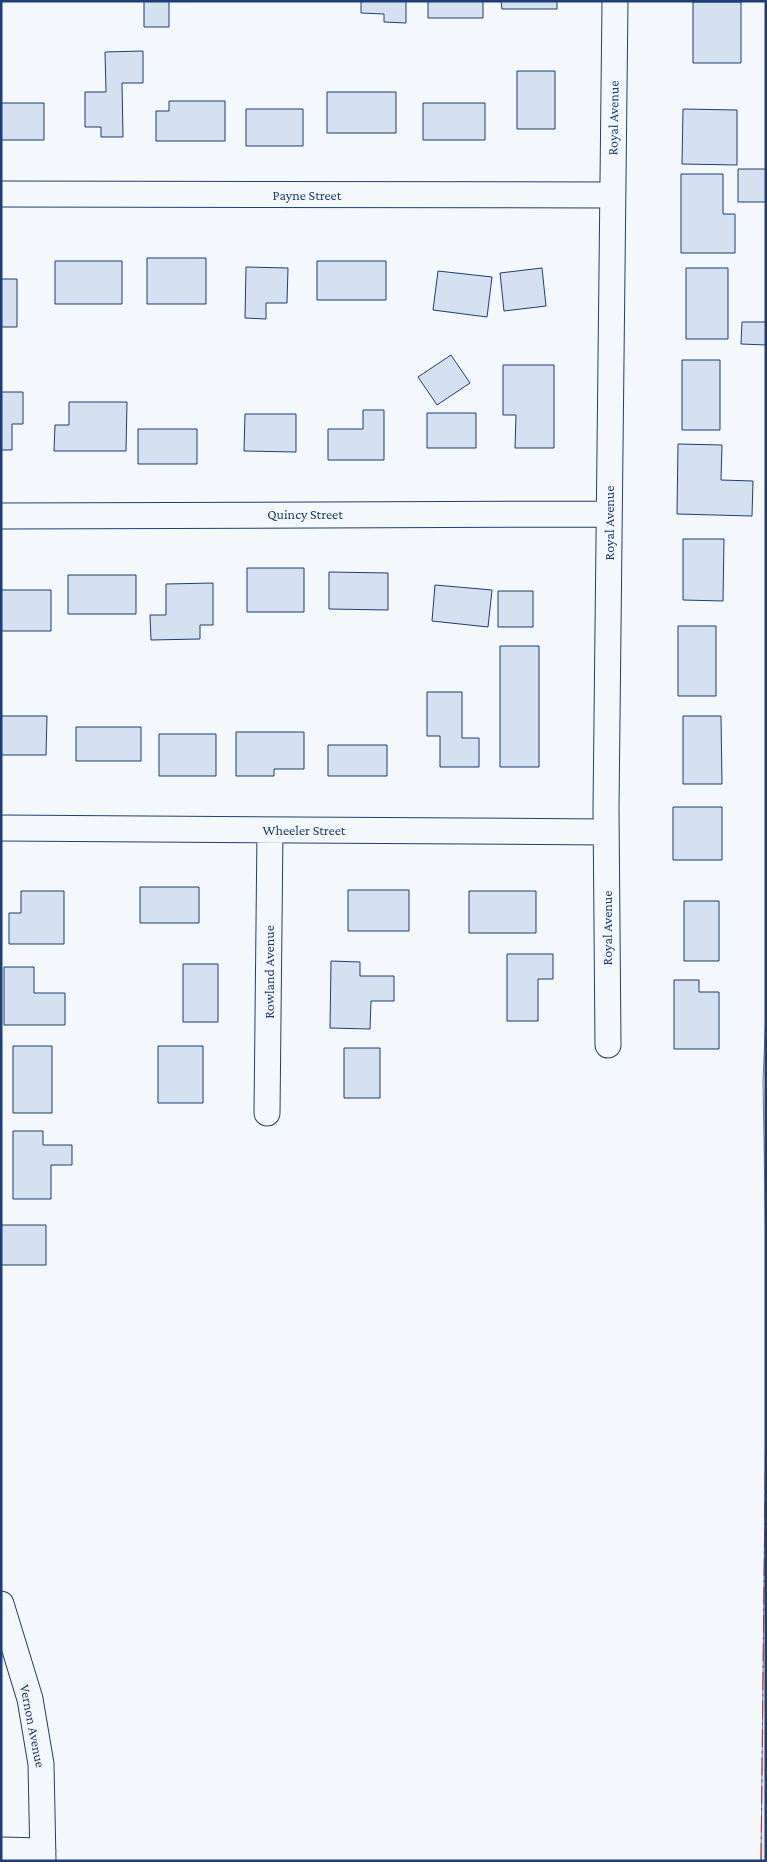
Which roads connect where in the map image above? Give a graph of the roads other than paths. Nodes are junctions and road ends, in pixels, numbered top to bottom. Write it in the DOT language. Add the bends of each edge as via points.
graph roads {
  1 [pos="615,1"];
  2 [pos="1,194"];
  3 [pos="612,195"];
  4 [pos="609,514"];
  5 [pos="1,516"];
  6 [pos="1,828"];
  7 [pos="270,830"];
  8 [pos="606,832"];
  9 [pos="608,1045"];
  10 [pos="268,1114"];
  11 [pos="1,1604"];
  12 [pos="1,1850"];
  13 [pos="42,1856"];
  1 -- 3 [label="street, Royal Avenue"];
  2 -- 3 [label="street, Payne Street"];
  3 -- 4 [label="street, Royal Avenue"];
  4 -- 5 [label="street, Quincy Street"];
  4 -- 8 [label="street, Royal Avenue"];
  6 -- 7 [label="street, Wheeler Street"];
  7 -- 8 [label="street, Wheeler Street"];
  7 -- 10 [label="street, Rowland Avenue"];
  8 -- 9 [label="street, Royal Avenue"];
  11 -- 13 [label="street, Vernon Avenue" via="30,1699 42,1764"];
  12 -- 13 [label="street"];
}
